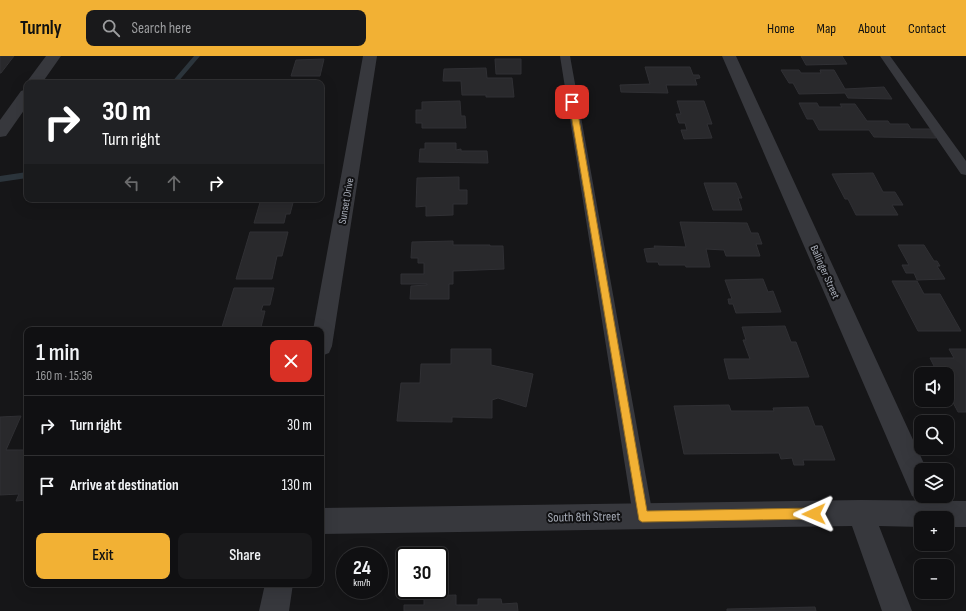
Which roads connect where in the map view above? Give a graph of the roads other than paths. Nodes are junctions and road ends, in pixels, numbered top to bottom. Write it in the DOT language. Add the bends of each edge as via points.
graph roads {
  1 [pos="54,56"];
  2 [pos="370,56"];
  3 [pos="565,56"];
  4 [pos="730,56"];
  5 [pos="885,56"];
  6 [pos="36,80"];
  7 [pos="24,98"];
  8 [pos="0,132"];
  9 [pos="966,171"];
  10 [pos="324,328"];
  11 [pos="914,471"];
  12 [pos="929,505"];
  13 [pos="861,513"];
  14 [pos="966,514"];
  15 [pos="642,516"];
  16 [pos="324,521"];
  17 [pos="278,587"];
  18 [pos="274,611"];
  19 [pos="897,611"];
  1 -- 6 [label="street"];
  2 -- 10 [label="street, Sunset Drive"];
  3 -- 15 [label="lane"];
  4 -- 11 [label="street, Ballinger Street"];
  5 -- 9 [label="lane"];
  7 -- 8 [label="street"];
  12 -- 13 [label="street, South 8th Street"];
  12 -- 14 [label="street, South 8th Street"];
  13 -- 15 [label="street, South 8th Street"];
  13 -- 19 [label="street"];
  15 -- 16 [label="street, South 8th Street"];
  17 -- 18 [label="street"];
}
